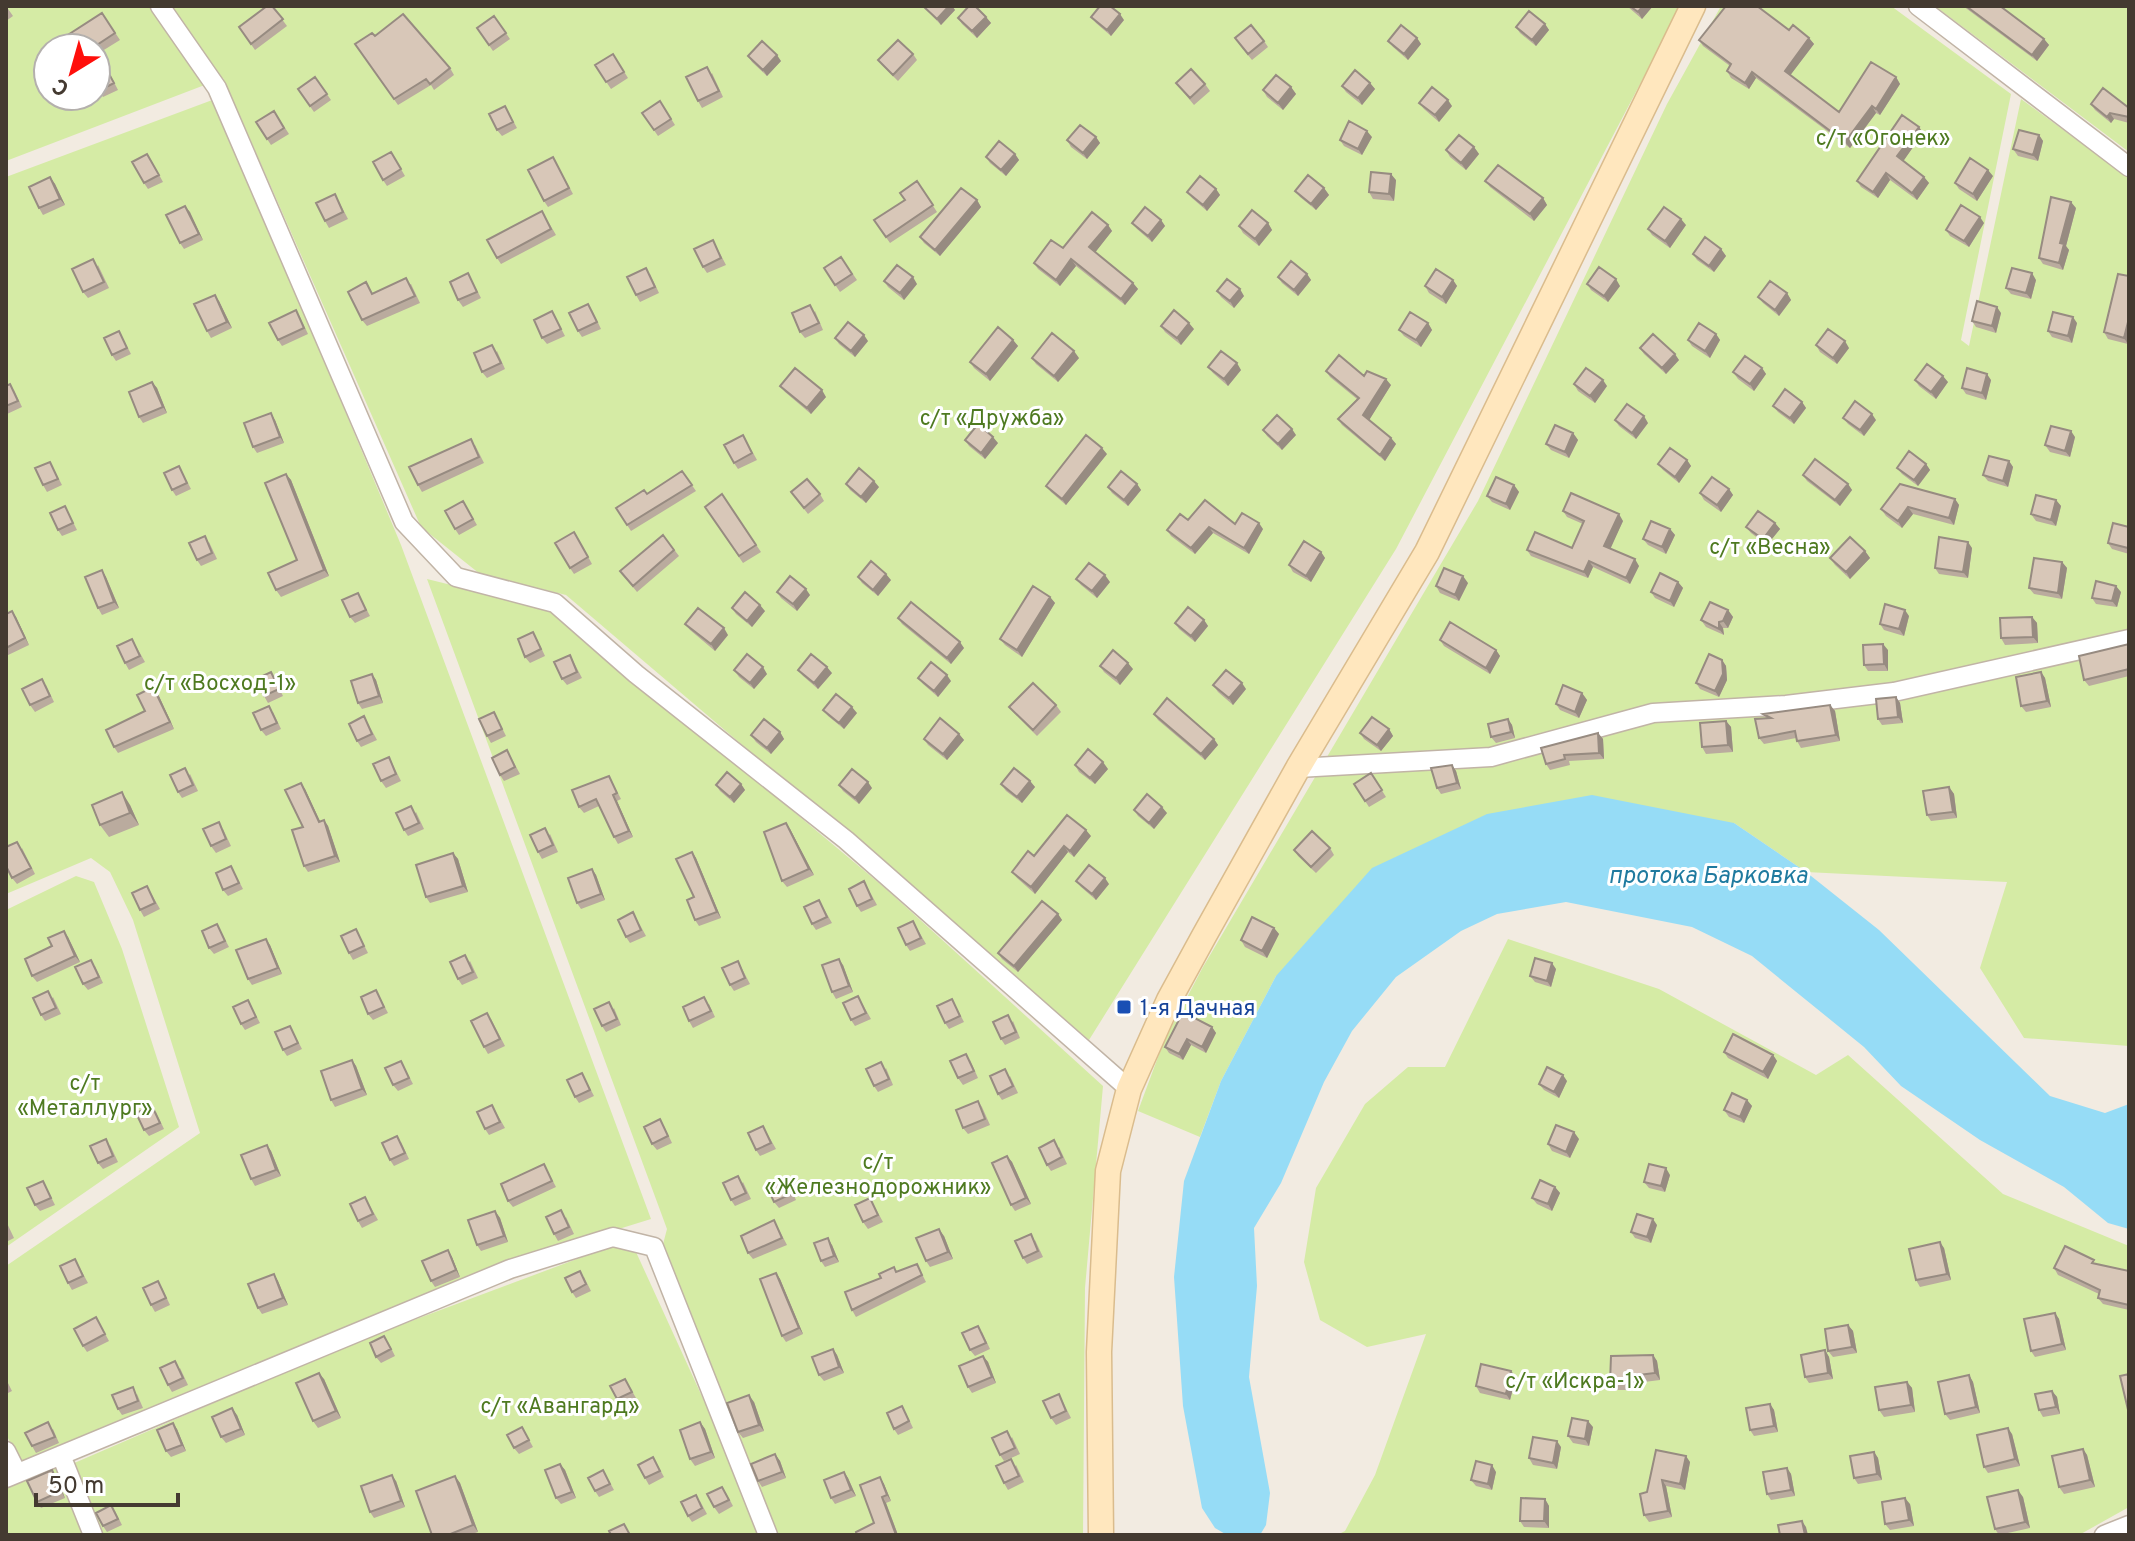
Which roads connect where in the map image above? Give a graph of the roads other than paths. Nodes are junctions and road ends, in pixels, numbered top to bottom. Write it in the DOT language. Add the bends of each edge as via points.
graph roads {
  1 [pos="160,6"];
  2 [pos="1693,6"];
  3 [pos="1918,6"];
  4 [pos="2129,167"];
  5 [pos="2129,639"];
  6 [pos="1298,768"];
  7 [pos="1129,1089"];
  8 [pos="6,1451"];
  9 [pos="61,1455"];
  10 [pos="11,1475"];
  11 [pos="2129,1525"];
  12 [pos="93,1535"];
  13 [pos="768,1535"];
  14 [pos="1101,1535"];
  15 [pos="2104,1535"];
  1 -- 7 [label="street" via="217,88 404,522 456,577 555,603 846,840"];
  2 -- 6 [label="main road" via="1427,552"];
  3 -- 4 [label="street"];
  5 -- 6 [label="street" via="1894,692 1653,713 1491,757"];
  6 -- 7 [label="main road" via="1169,1000"];
  7 -- 14 [label="main road" via="1108,1171 1099,1352"];
  8 -- 10 [label="street"];
  9 -- 10 [label="street"];
  9 -- 12 [label="street"];
  9 -- 13 [label="street" via="510,1269 613,1237 654,1247"];
  11 -- 15 [label="street"];
}
